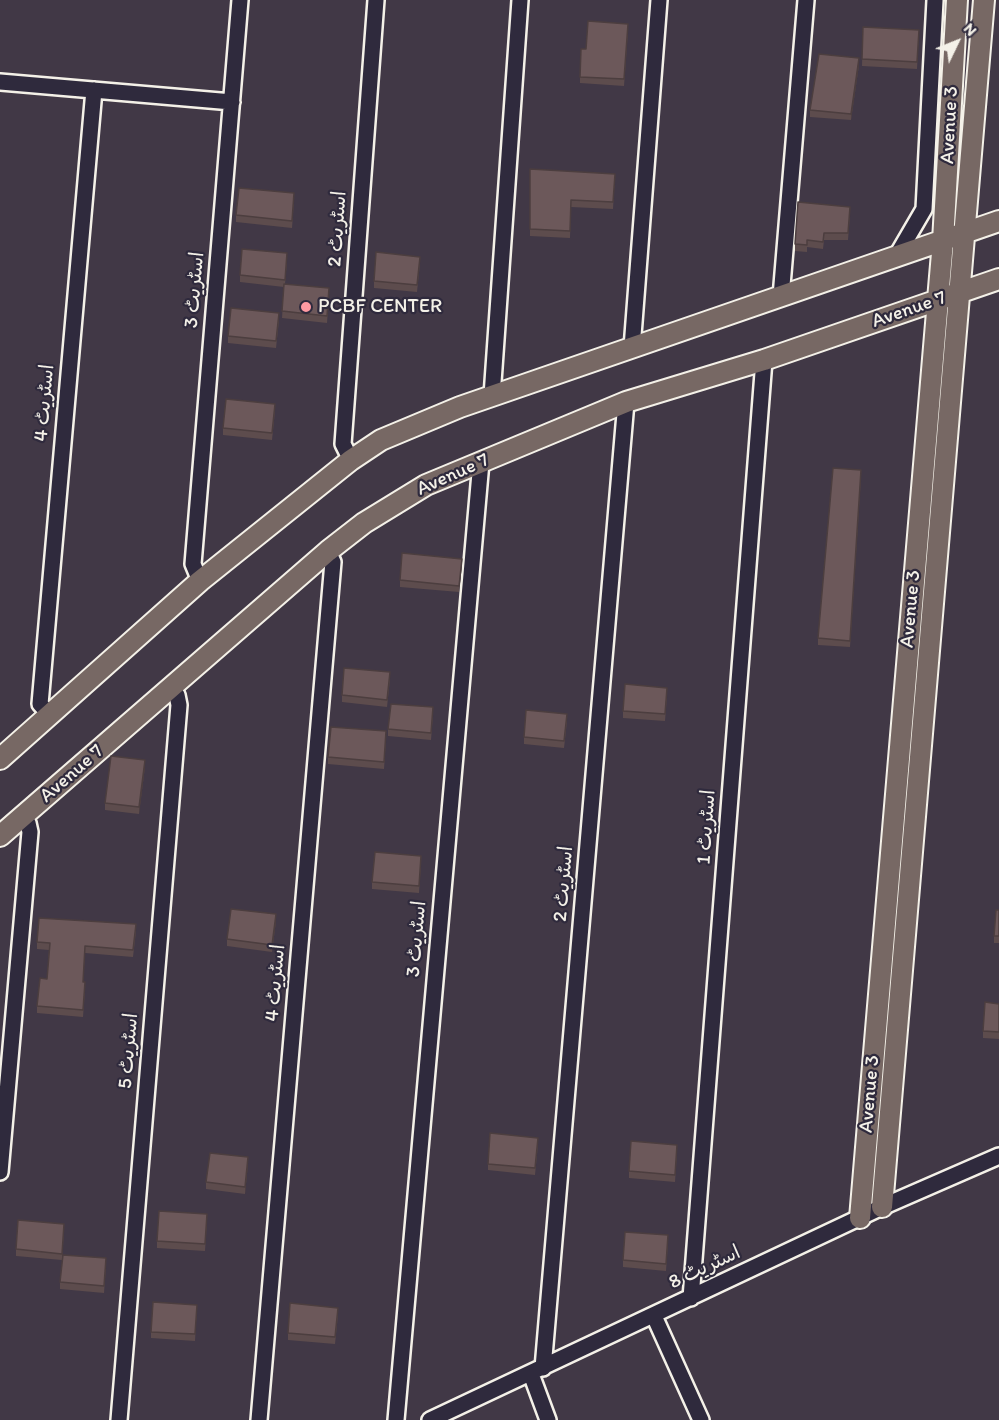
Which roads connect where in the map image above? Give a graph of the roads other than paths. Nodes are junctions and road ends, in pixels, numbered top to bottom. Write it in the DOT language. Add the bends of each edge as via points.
graph roads {
  1 [pos="240,0"];
  2 [pos="376,0"];
  3 [pos="520,0"];
  4 [pos="659,0"];
  5 [pos="806,0"];
  6 [pos="935,0"];
  7 [pos="957,0"];
  8 [pos="984,0"];
  9 [pos="0,81"];
  10 [pos="94,90"];
  11 [pos="232,102"];
  12 [pos="926,172"];
  13 [pos="947,174"];
  14 [pos="999,221"];
  15 [pos="967,232"];
  16 [pos="943,241"];
  17 [pos="896,257"];
  18 [pos="999,279"];
  19 [pos="959,293"];
  20 [pos="781,297"];
  21 [pos="937,299"];
  22 [pos="632,348"];
  23 [pos="764,360"];
  24 [pos="492,396"];
  25 [pos="626,402"];
  26 [pos="351,460"];
  27 [pos="481,462"];
  28 [pos="328,551"];
  29 [pos="200,581"];
  30 [pos="170,688"];
  31 [pos="50,715"];
  32 [pos="0,759"];
  33 [pos="22,817"];
  34 [pos="0,836"];
  35 [pos="999,1156"];
  36 [pos="0,1172"];
  37 [pos="882,1207"];
  38 [pos="860,1218"];
  39 [pos="691,1298"];
  40 [pos="654,1316"];
  41 [pos="537,1371"];
  42 [pos="119,1420"];
  43 [pos="259,1420"];
  44 [pos="396,1420"];
  45 [pos="430,1420"];
  46 [pos="548,1420"];
  47 [pos="701,1420"];
  1 -- 11 [label="street, اسٹریٹ 3"];
  2 -- 26 [label="street, اسٹریٹ 2" via="343,444"];
  3 -- 24 [label="street"];
  4 -- 22 [label="street"];
  5 -- 20 [label="street"];
  6 -- 12 [label="street"];
  7 -- 13 [label="main road, Avenue 3"];
  8 -- 15 [label="main road, Avenue 3"];
  9 -- 10 [label="street"];
  10 -- 11 [label="street"];
  10 -- 31 [label="street, اسٹریٹ 4" via="40,704"];
  11 -- 29 [label="street, اسٹریٹ 3" via="193,564"];
  12 -- 13 [label="street"];
  12 -- 17 [label="street" via="924,209"];
  13 -- 16 [label="main road, Avenue 3"];
  14 -- 15 [label="main road"];
  15 -- 16 [label="main road"];
  15 -- 19 [label="main road, Avenue 3"];
  16 -- 17 [label="main road"];
  16 -- 21 [label="main road, Avenue 3"];
  17 -- 20 [label="main road"];
  18 -- 19 [label="main road, Avenue 7"];
  19 -- 21 [label="main road, Avenue 7"];
  19 -- 37 [label="main road, Avenue 3"];
  20 -- 22 [label="main road"];
  21 -- 23 [label="main road, Avenue 7"];
  21 -- 38 [label="main road, Avenue 3"];
  22 -- 24 [label="main road"];
  23 -- 25 [label="main road, Avenue 7"];
  23 -- 39 [label="street, اسٹریٹ 1"];
  24 -- 26 [label="main road" via="381,440"];
  25 -- 27 [label="main road, Avenue 7"];
  25 -- 41 [label="street, اسٹریٹ 2"];
  26 -- 29 [label="main road"];
  27 -- 28 [label="main road, Avenue 7" via="397,501"];
  27 -- 44 [label="street, اسٹریٹ 3"];
  28 -- 30 [label="main road, Avenue 7"];
  28 -- 43 [label="street, اسٹریٹ 4" via="333,562"];
  29 -- 31 [label="main road"];
  30 -- 33 [label="main road, Avenue 7"];
  30 -- 42 [label="street, اسٹریٹ 5" via="179,705"];
  31 -- 32 [label="main road"];
  33 -- 34 [label="main road, Avenue 7"];
  33 -- 36 [label="street" via="30,832"];
  35 -- 37 [label="street, اسٹریٹ 8"];
  37 -- 38 [label="street, اسٹریٹ 8"];
  38 -- 39 [label="street, اسٹریٹ 8"];
  39 -- 40 [label="street, اسٹریٹ 8"];
  40 -- 41 [label="street, اسٹریٹ 8"];
  40 -- 47 [label="street"];
  41 -- 45 [label="street, اسٹریٹ 8"];
  41 -- 46 [label="street"];
}
